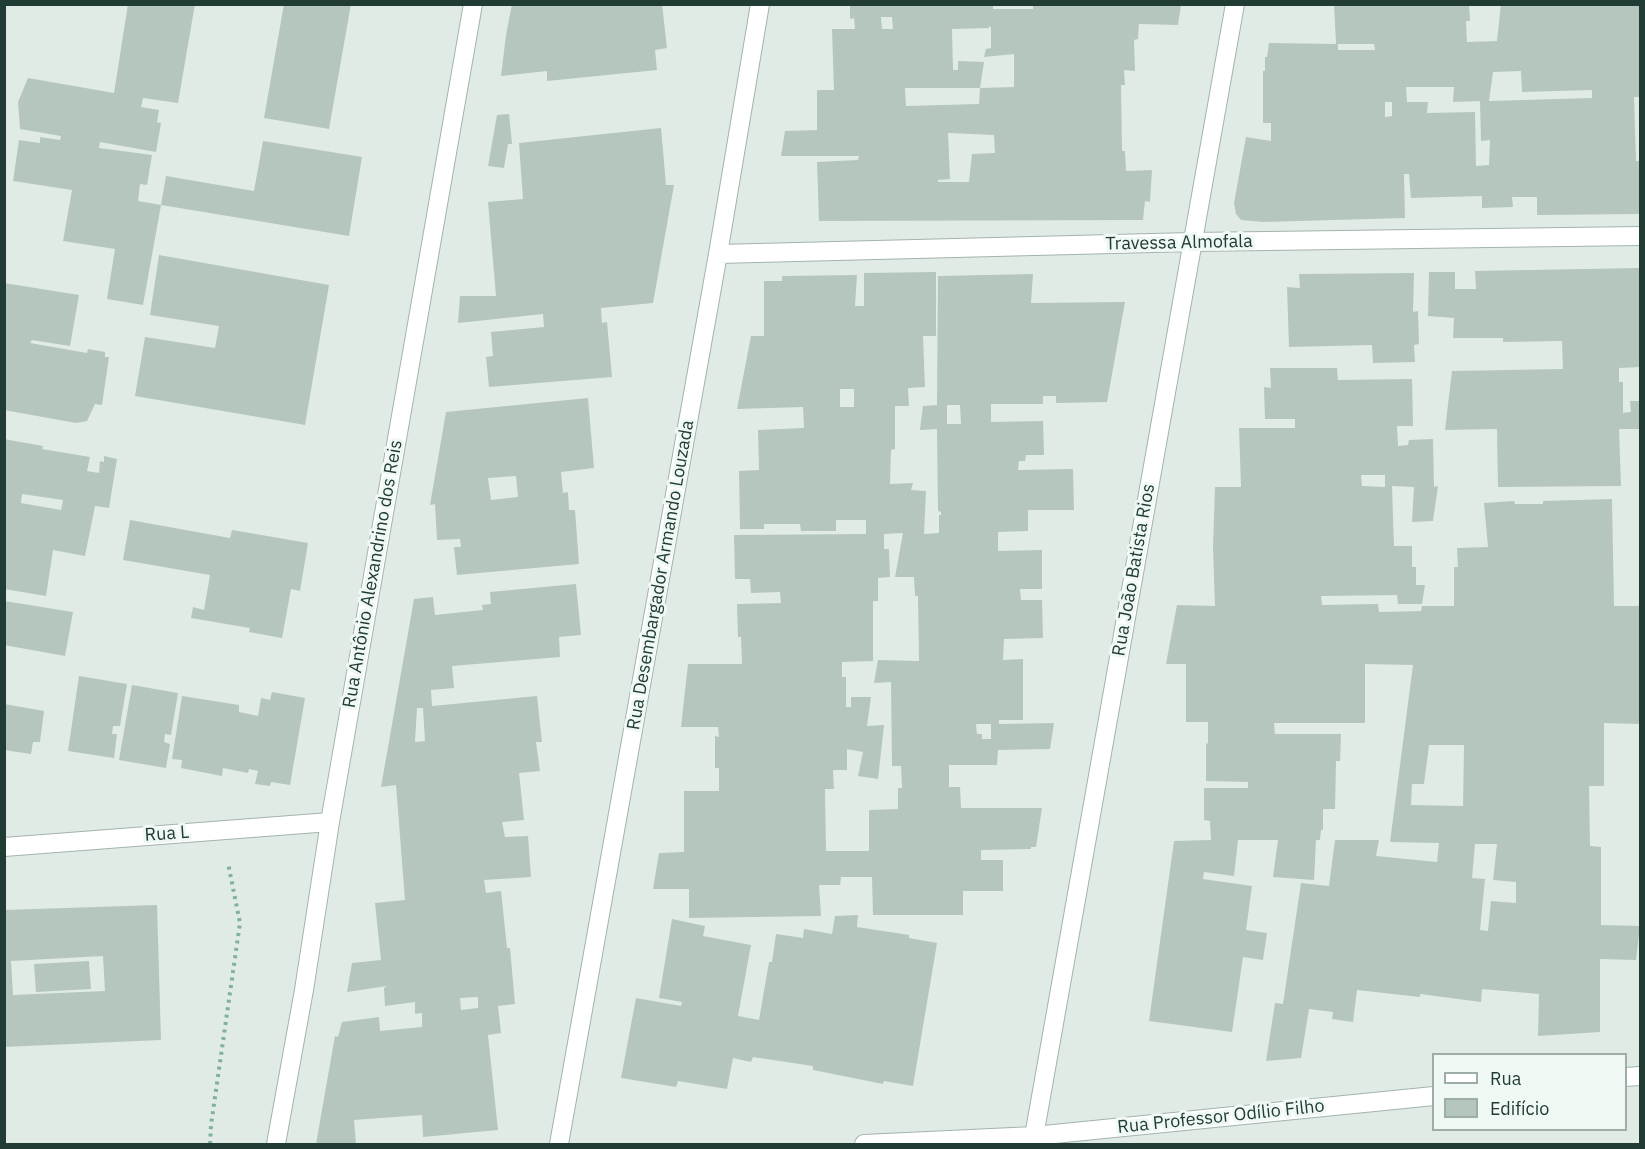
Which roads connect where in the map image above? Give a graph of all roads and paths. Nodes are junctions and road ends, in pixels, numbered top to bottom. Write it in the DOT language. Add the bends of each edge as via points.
graph roads {
  1 [pos="473,4"];
  2 [pos="760,4"];
  3 [pos="1235,4"];
  4 [pos="1641,236"];
  5 [pos="1192,242"];
  6 [pos="718,254"];
  7 [pos="330,822"];
  8 [pos="222,830"];
  9 [pos="4,847"];
  10 [pos="1432,1096"];
  11 [pos="1034,1136"];
  12 [pos="210,1144"];
  13 [pos="276,1144"];
  14 [pos="559,1144"];
  15 [pos="864,1144"];
  1 -- 7 [label="street, Rua Antônio Alexandrino dos Reis"];
  2 -- 6 [label="street, Rua Desembargador Armando Louzada"];
  3 -- 5 [label="street, Rua João Batista Rios"];
  4 -- 5 [label="street, Travessa Almofala"];
  5 -- 6 [label="street, Travessa Almofala"];
  5 -- 11 [label="street, Rua João Batista Rios"];
  6 -- 14 [label="street, Rua Desembargador Armando Louzada"];
  7 -- 8 [label="street, Rua L"];
  7 -- 13 [label="street, Rua Antônio Alexandrino dos Reis"];
  8 -- 9 [label="street, Rua L"];
  8 -- 12 [label="path" via="240,923"];
  10 -- 11 [label="street, Rua Professor Odílio Filho"];
  11 -- 15 [label="street, Rua Professor Odílio Filho"];
}
